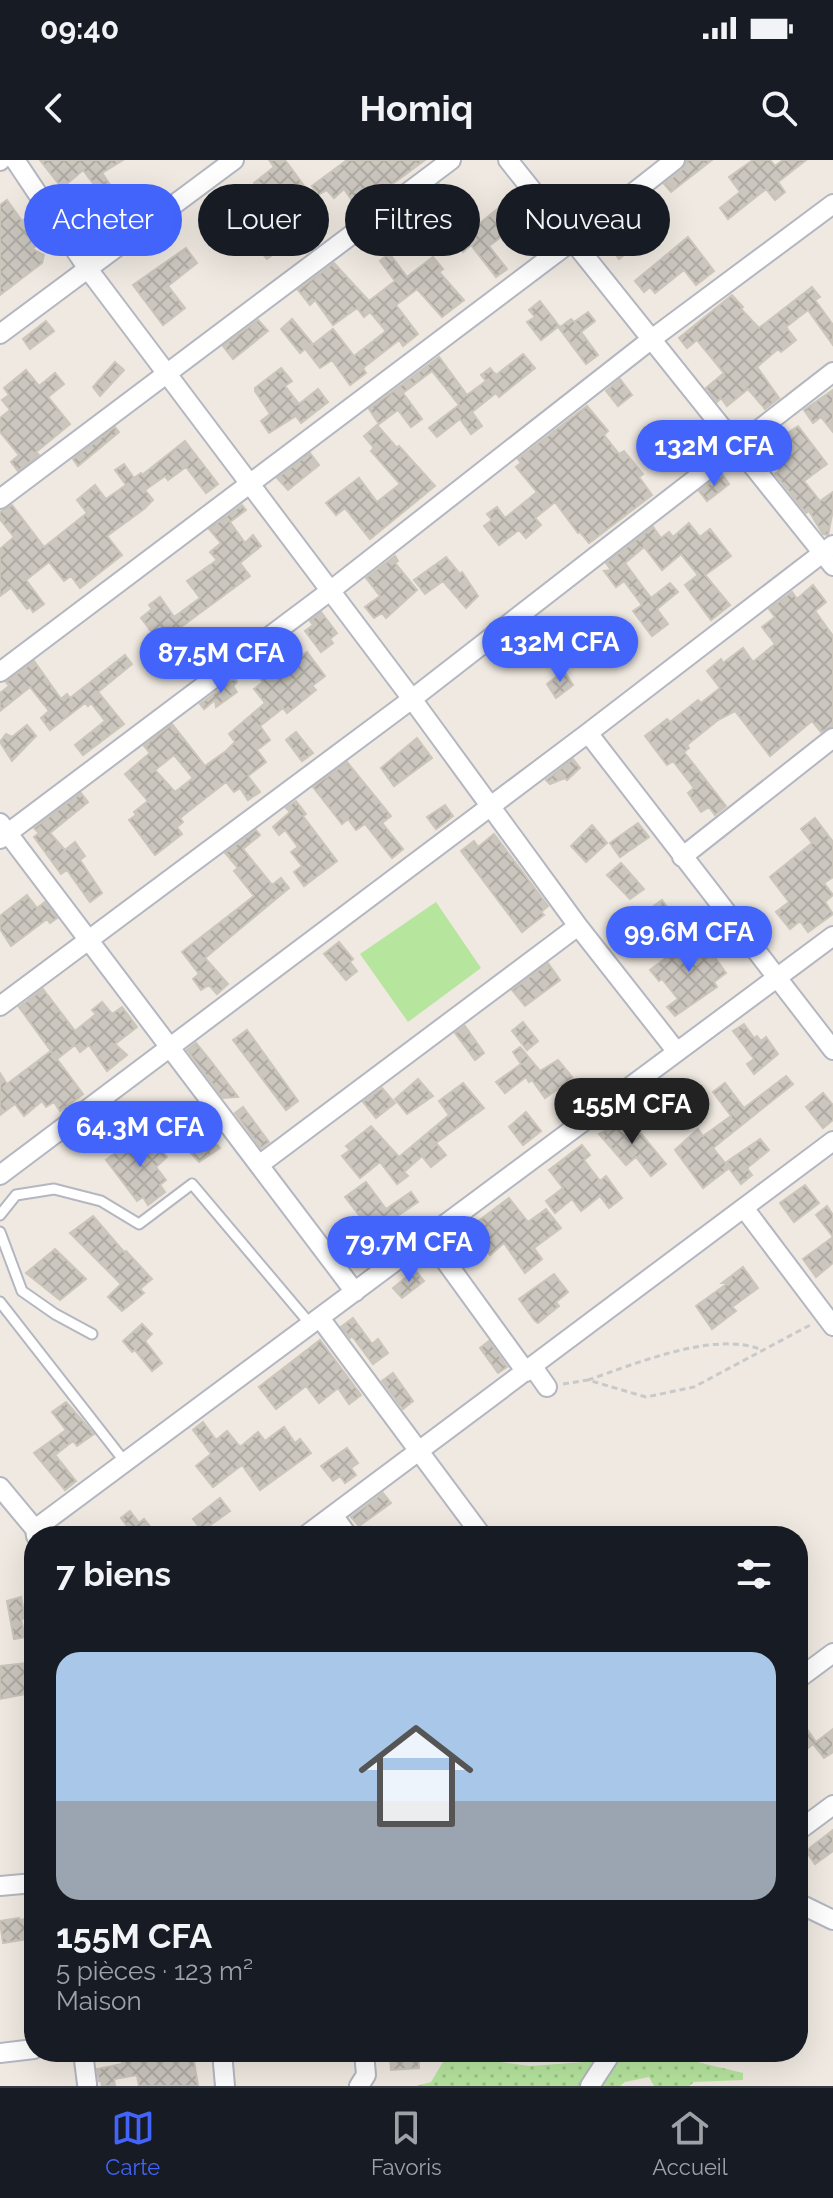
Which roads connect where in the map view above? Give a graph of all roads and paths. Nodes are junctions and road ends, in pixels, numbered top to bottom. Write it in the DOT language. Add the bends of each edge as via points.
graph roads {
  1 [pos="15,160"];
  2 [pos="234,160"];
  3 [pos="451,160"];
  4 [pos="508,160"];
  5 [pos="675,160"];
  6 [pos="527,184"];
  7 [pos="644,184"];
  8 [pos="833,204"];
  9 [pos="552,256"];
  10 [pos="585,256"];
  11 [pos="88,269"];
  12 [pos="0,334"];
  13 [pos="653,338"];
  14 [pos="833,372"];
  15 [pos="167,374"];
  16 [pos="737,444"];
  17 [pos="251,484"];
  18 [pos="0,499"];
  19 [pos="830,555"];
  20 [pos="330,591"];
  21 [pos="0,672"];
  22 [pos="412,699"];
  23 [pos="588,733"];
  24 [pos="833,738"];
  25 [pos="491,806"];
  26 [pos="3,831"];
  27 [pos="682,857"];
  28 [pos="578,926"];
  29 [pos="833,936"];
  30 [pos="89,941"];
  31 [pos="776,978"];
  32 [pos="0,1006"];
  33 [pos="170,1047"];
  34 [pos="833,1050"];
  35 [pos="677,1052"];
  36 [pos="833,1141"];
  37 [pos="259,1165"];
  38 [pos="0,1175"];
  39 [pos="744,1208"];
  40 [pos="0,1215"];
  41 [pos="0,1232"];
  42 [pos="428,1237"];
  43 [pos="355,1292"];
  44 [pos="0,1302"];
  45 [pos="315,1321"];
  46 [pos="824,1324"];
  47 [pos="92,1334"];
  48 [pos="763,1350"];
  49 [pos="529,1370"];
  50 [pos="588,1380"];
  51 [pos="547,1387"];
  52 [pos="419,1450"];
  53 [pos="125,1462"];
  54 [pos="0,1487"];
  55 [pos="333,1515"];
  56 [pos="31,1526"];
  57 [pos="45,1526"];
  58 [pos="318,1526"];
  59 [pos="341,1526"];
  60 [pos="475,1526"];
  61 [pos="833,1653"];
  62 [pos="808,1672"];
  63 [pos="833,1805"];
  64 [pos="808,1824"];
  65 [pos="24,1884"];
  66 [pos="0,1886"];
  67 [pos="808,1908"];
  68 [pos="833,1920"];
  69 [pos="24,2050"];
  70 [pos="0,2053"];
  71 [pos="84,2062"];
  72 [pos="223,2062"];
  73 [pos="365,2062"];
  74 [pos="606,2062"];
  75 [pos="87,2084"];
  76 [pos="225,2086"];
  77 [pos="359,2086"];
  78 [pos="590,2086"];
  1 -- 11 [label="street"];
  2 -- 11 [label="street"];
  3 -- 15 [label="street"];
  4 -- 6 [label="street"];
  5 -- 7 [label="street"];
  8 -- 13 [label="street"];
  9 -- 17 [label="street"];
  10 -- 13 [label="street"];
  11 -- 12 [label="street"];
  11 -- 15 [label="street"];
  13 -- 16 [label="street"];
  13 -- 20 [label="street"];
  14 -- 16 [label="street"];
  15 -- 17 [label="street"];
  15 -- 18 [label="street"];
  16 -- 19 [label="street"];
  16 -- 22 [label="street"];
  17 -- 20 [label="street"];
  17 -- 21 [label="street"];
  19 -- 23 [label="street"];
  20 -- 22 [label="street"];
  20 -- 26 [label="street"];
  22 -- 25 [label="street"];
  22 -- 30 [label="street"];
  23 -- 25 [label="street"];
  23 -- 27 [label="street"];
  24 -- 27 [label="street"];
  25 -- 28 [label="street"];
  25 -- 33 [label="street"];
  26 -- 30 [label="street"];
  27 -- 31 [label="street"];
  28 -- 35 [label="street"];
  28 -- 37 [label="street"];
  29 -- 31 [label="street"];
  30 -- 32 [label="street"];
  30 -- 33 [label="street"];
  31 -- 34 [label="street"];
  31 -- 35 [label="street"];
  33 -- 37 [label="street"];
  33 -- 38 [label="street"];
  35 -- 42 [label="street"];
  36 -- 39 [label="street"];
  37 -- 43 [label="street"];
  39 -- 46 [label="street"];
  39 -- 49 [label="street"];
  40 -- 45 [label="lane" via="16,1195 54,1189 101,1201 139,1224 192,1184"];
  41 -- 47 [label="lane" via="22,1291"];
  42 -- 43 [label="street"];
  42 -- 49 [label="street"];
  43 -- 45 [label="street"];
  44 -- 53 [label="lane"];
  45 -- 52 [label="street"];
  45 -- 53 [label="street"];
  46 -- 48 [label="path"];
  48 -- 50 [label="path" via="750,1345 704,1346"];
  48 -- 50 [label="path" via="694,1387 646,1397"];
  49 -- 51 [label="street"];
  49 -- 52 [label="street"];
  50 -- 51 [label="path"];
  52 -- 55 [label="street"];
  52 -- 60 [label="street"];
  53 -- 57 [label="street"];
  54 -- 56 [label="street"];
  55 -- 58 [label="street"];
  55 -- 59 [label="street"];
  61 -- 62 [label="street"];
  63 -- 64 [label="street"];
  65 -- 66 [label="street"];
  67 -- 68 [label="street"];
  69 -- 70 [label="street"];
  71 -- 75 [label="street"];
  72 -- 76 [label="street"];
  73 -- 77 [label="street" via="366,2075"];
  74 -- 78 [label="street"];
}
